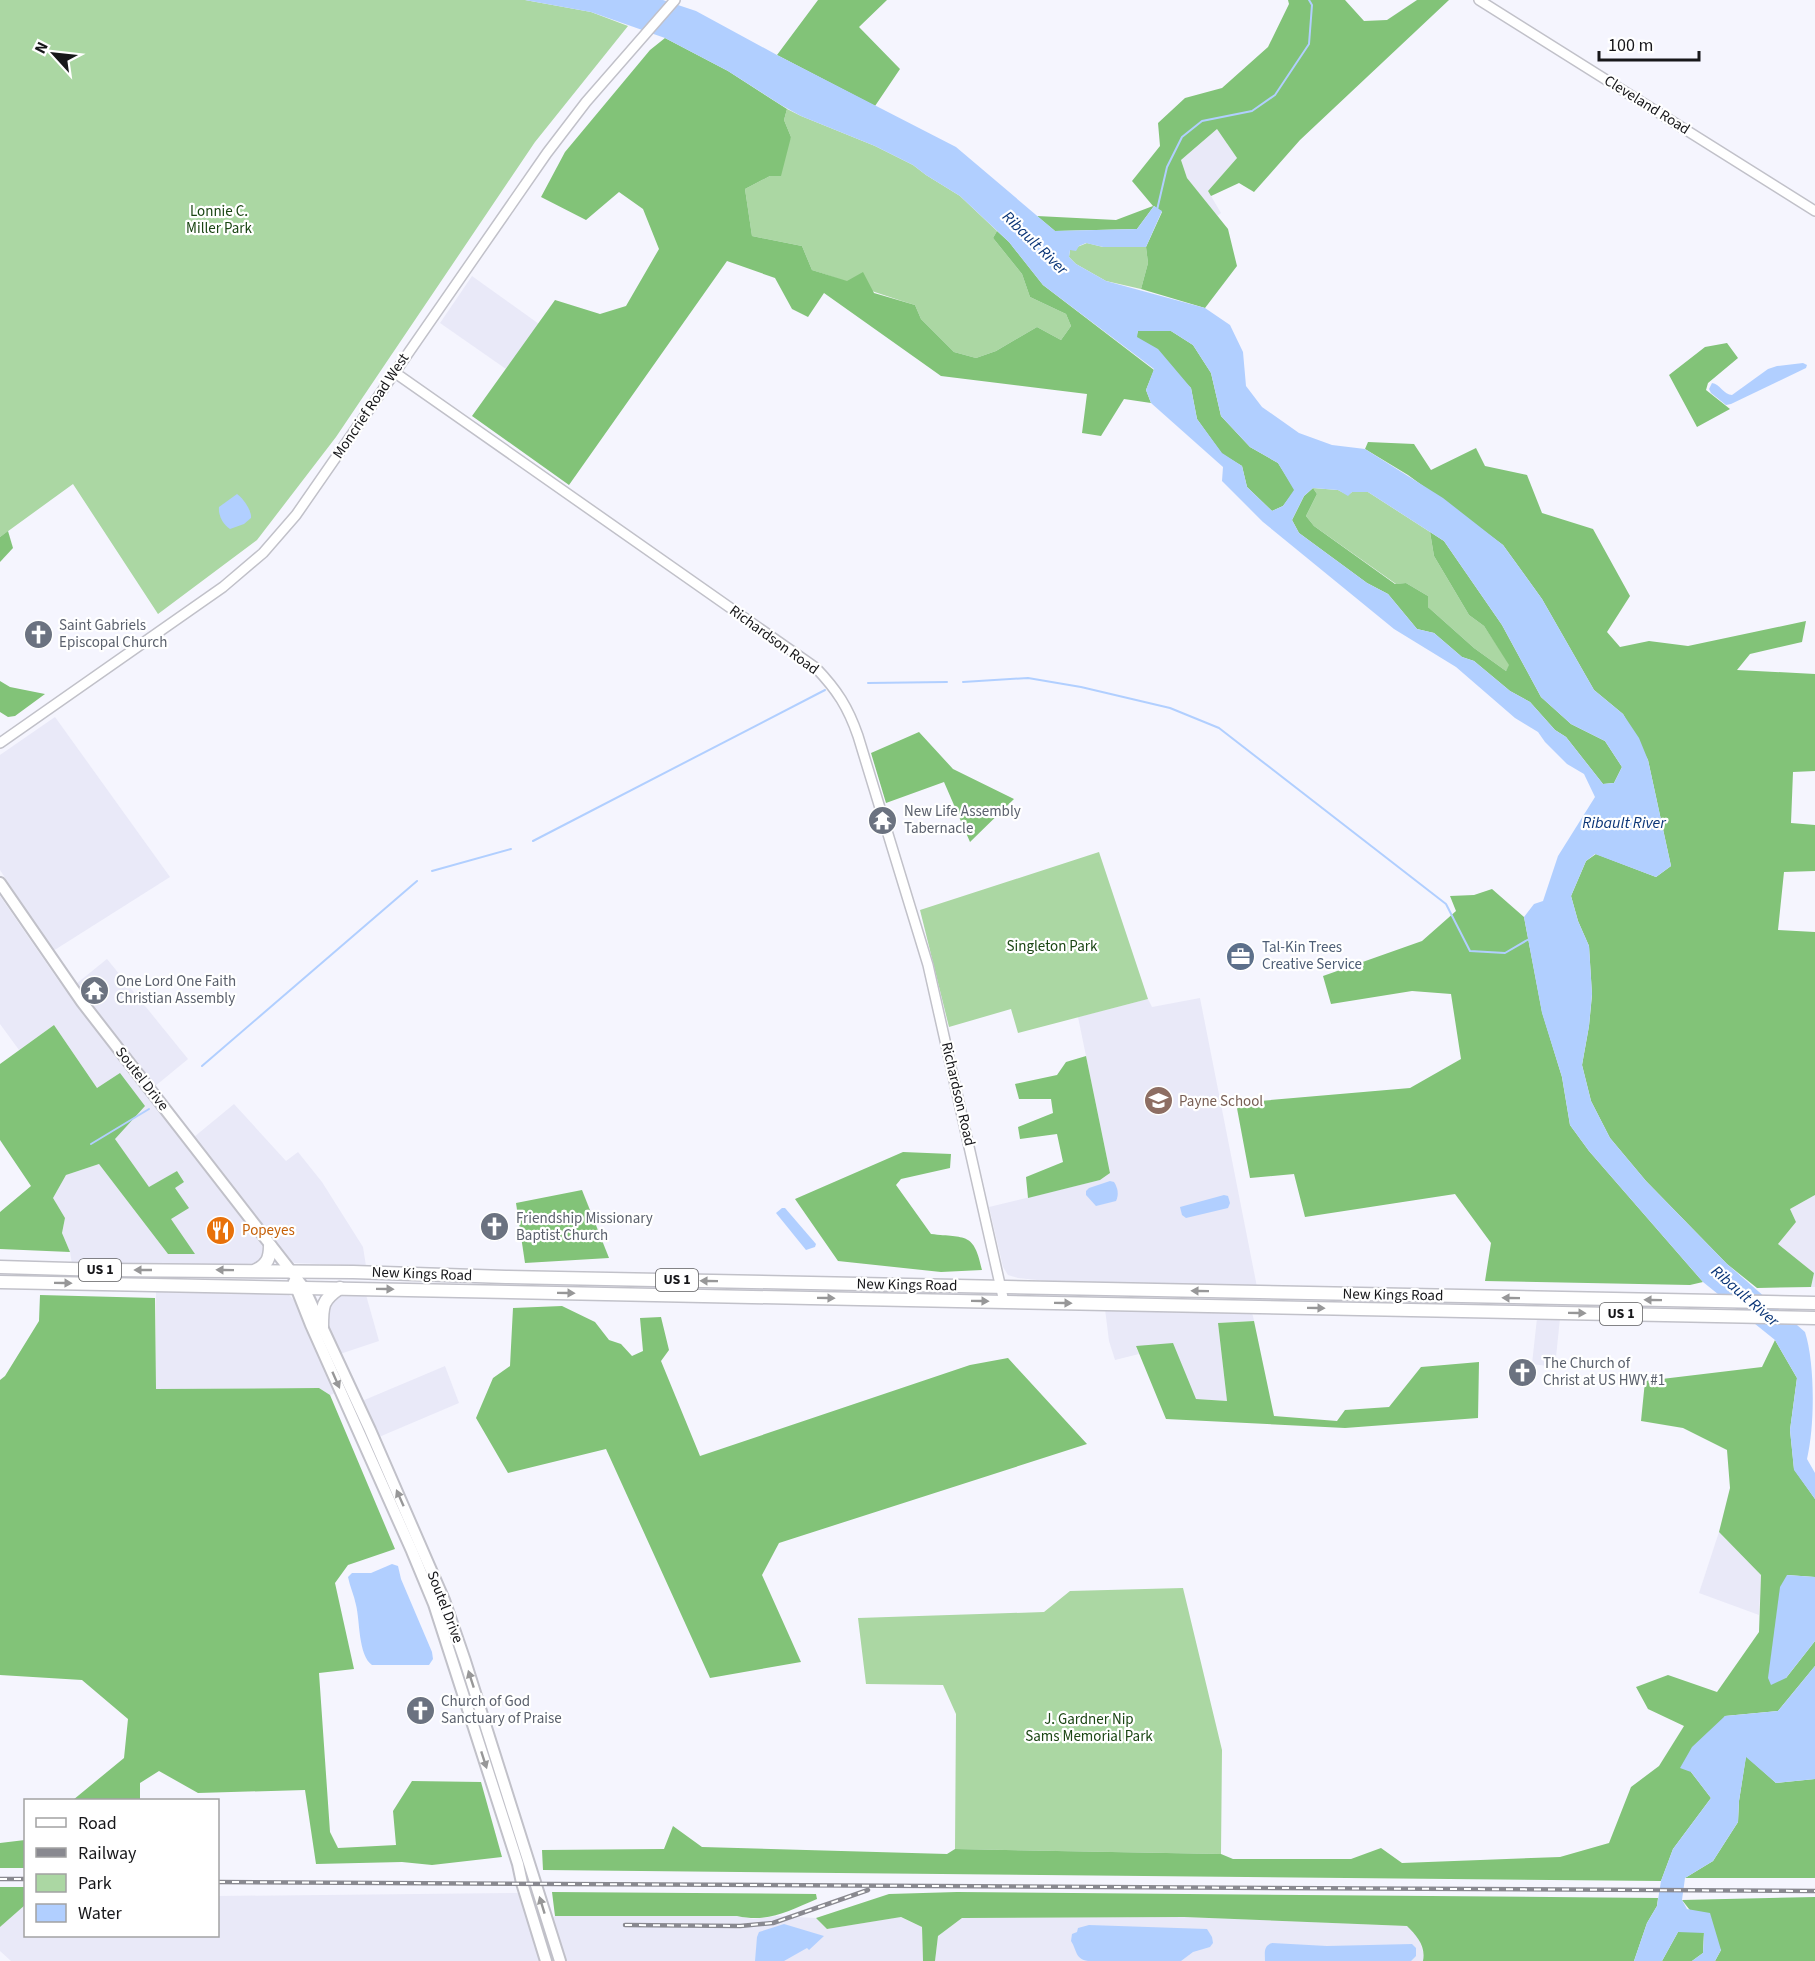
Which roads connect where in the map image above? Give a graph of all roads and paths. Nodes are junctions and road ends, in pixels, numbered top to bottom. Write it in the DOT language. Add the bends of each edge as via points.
graph roads {
  1 [pos="675,0"];
  2 [pos="1479,0"];
  3 [pos="1815,211"];
  4 [pos="394,372"];
  5 [pos="0,743"];
  6 [pos="0,884"];
  7 [pos="270,1246"];
  8 [pos="0,1267"];
  9 [pos="256,1270"];
  10 [pos="290,1270"];
  11 [pos="0,1282"];
  12 [pos="1001,1287"];
  13 [pos="300,1288"];
  14 [pos="341,1288"];
  15 [pos="1004,1302"];
  16 [pos="1815,1304"];
  17 [pos="1809,1318"];
  18 [pos="322,1327"];
  19 [pos="546,1961"];
  20 [pos="560,1961"];
  1 -- 4 [label="street, Moncrief Road West" via="592,94 547,153"];
  2 -- 3 [label="street, Cleveland Road"];
  4 -- 5 [label="street, Moncrief Road West" via="296,515 253,563"];
  4 -- 12 [label="street, Richardson Road" via="816,668 839,694 858,736 928,965"];
  6 -- 7 [label="main road, Soutel Drive" via="84,1004"];
  7 -- 9 [label="highway" via="267,1263"];
  7 -- 10 [label="main road, Soutel Drive"];
  9 -- 8 [label="highway, New Kings Road / US 1, one-way"];
  9 -- 10 [label="highway, New Kings Road / US 1"];
  12 -- 10 [label="highway, New Kings Road / US 1, one-way"];
  10 -- 13 [label="main road, Soutel Drive"];
  11 -- 13 [label="highway, New Kings Road / US 1, one-way"];
  12 -- 15 [label="street, Richardson Road"];
  16 -- 12 [label="highway, New Kings Road / US 1, one-way"];
  13 -- 14 [label="highway, New Kings Road / US 1"];
  13 -- 18 [label="main road, Soutel Drive"];
  13 -- 19 [label="main road, Soutel Drive, one-way" via="434,1604"];
  14 -- 15 [label="highway, New Kings Road / US 1, one-way"];
  14 -- 18 [label="highway" via="325,1300"];
  15 -- 17 [label="highway, New Kings Road / US 1, one-way"];
  20 -- 18 [label="main road, Soutel Drive, one-way" via="450,1616"];
}
